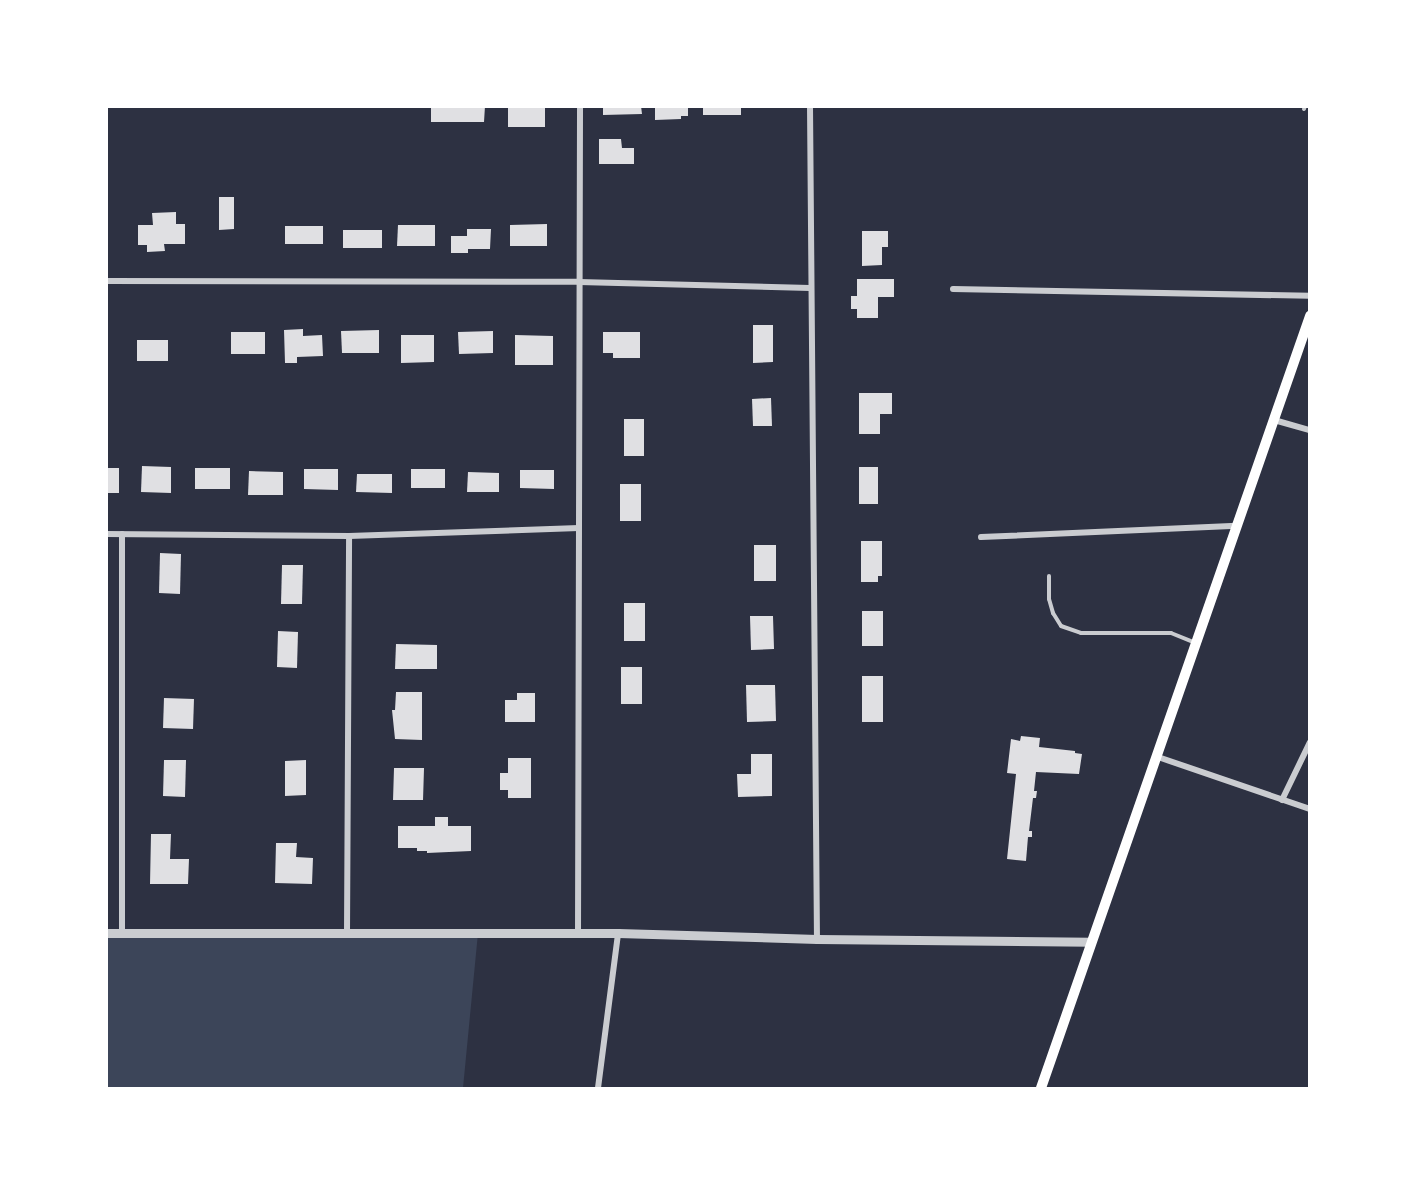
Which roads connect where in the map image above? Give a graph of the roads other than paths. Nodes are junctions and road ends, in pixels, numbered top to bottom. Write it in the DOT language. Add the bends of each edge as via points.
graph roads {
  1 [pos="580,106"];
  2 [pos="810,106"];
  3 [pos="106,281"];
  4 [pos="579,282"];
  5 [pos="810,288"];
  6 [pos="953,289"];
  7 [pos="1310,296"];
  8 [pos="1310,316"];
  9 [pos="1274,420"];
  10 [pos="1310,430"];
  11 [pos="1237,526"];
  12 [pos="579,528"];
  13 [pos="106,534"];
  14 [pos="122,534"];
  15 [pos="349,536"];
  16 [pos="981,537"];
  17 [pos="1049,576"];
  18 [pos="1197,643"];
  19 [pos="1310,742"];
  20 [pos="1158,757"];
  21 [pos="1282,800"];
  22 [pos="1310,809"];
  23 [pos="106,933"];
  24 [pos="618,933"];
  25 [pos="122,934"];
  26 [pos="347,934"];
  27 [pos="578,934"];
  28 [pos="817,939"];
  29 [pos="1090,942"];
  30 [pos="598,1089"];
  31 [pos="1041,1089"];
  1 -- 4 [label="street"];
  2 -- 5 [label="street"];
  3 -- 4 [label="street"];
  4 -- 5 [label="street"];
  4 -- 12 [label="street"];
  5 -- 28 [label="street"];
  6 -- 7 [label="street"];
  8 -- 9 [label="main road"];
  9 -- 10 [label="street"];
  9 -- 11 [label="main road"];
  11 -- 16 [label="street"];
  11 -- 18 [label="main road"];
  12 -- 15 [label="street"];
  12 -- 27 [label="street"];
  13 -- 14 [label="street"];
  14 -- 15 [label="street"];
  14 -- 25 [label="street"];
  15 -- 26 [label="street"];
  17 -- 18 [label="lane" via="1049,598 1062,626 1081,633 1171,633"];
  18 -- 20 [label="main road"];
  19 -- 21 [label="street"];
  20 -- 21 [label="street"];
  20 -- 29 [label="main road"];
  21 -- 22 [label="street"];
  23 -- 25 [label="street"];
  24 -- 27 [label="street"];
  24 -- 28 [label="street"];
  24 -- 30 [label="street"];
  25 -- 26 [label="street"];
  26 -- 27 [label="street"];
  28 -- 29 [label="street"];
  29 -- 31 [label="main road"];
}
